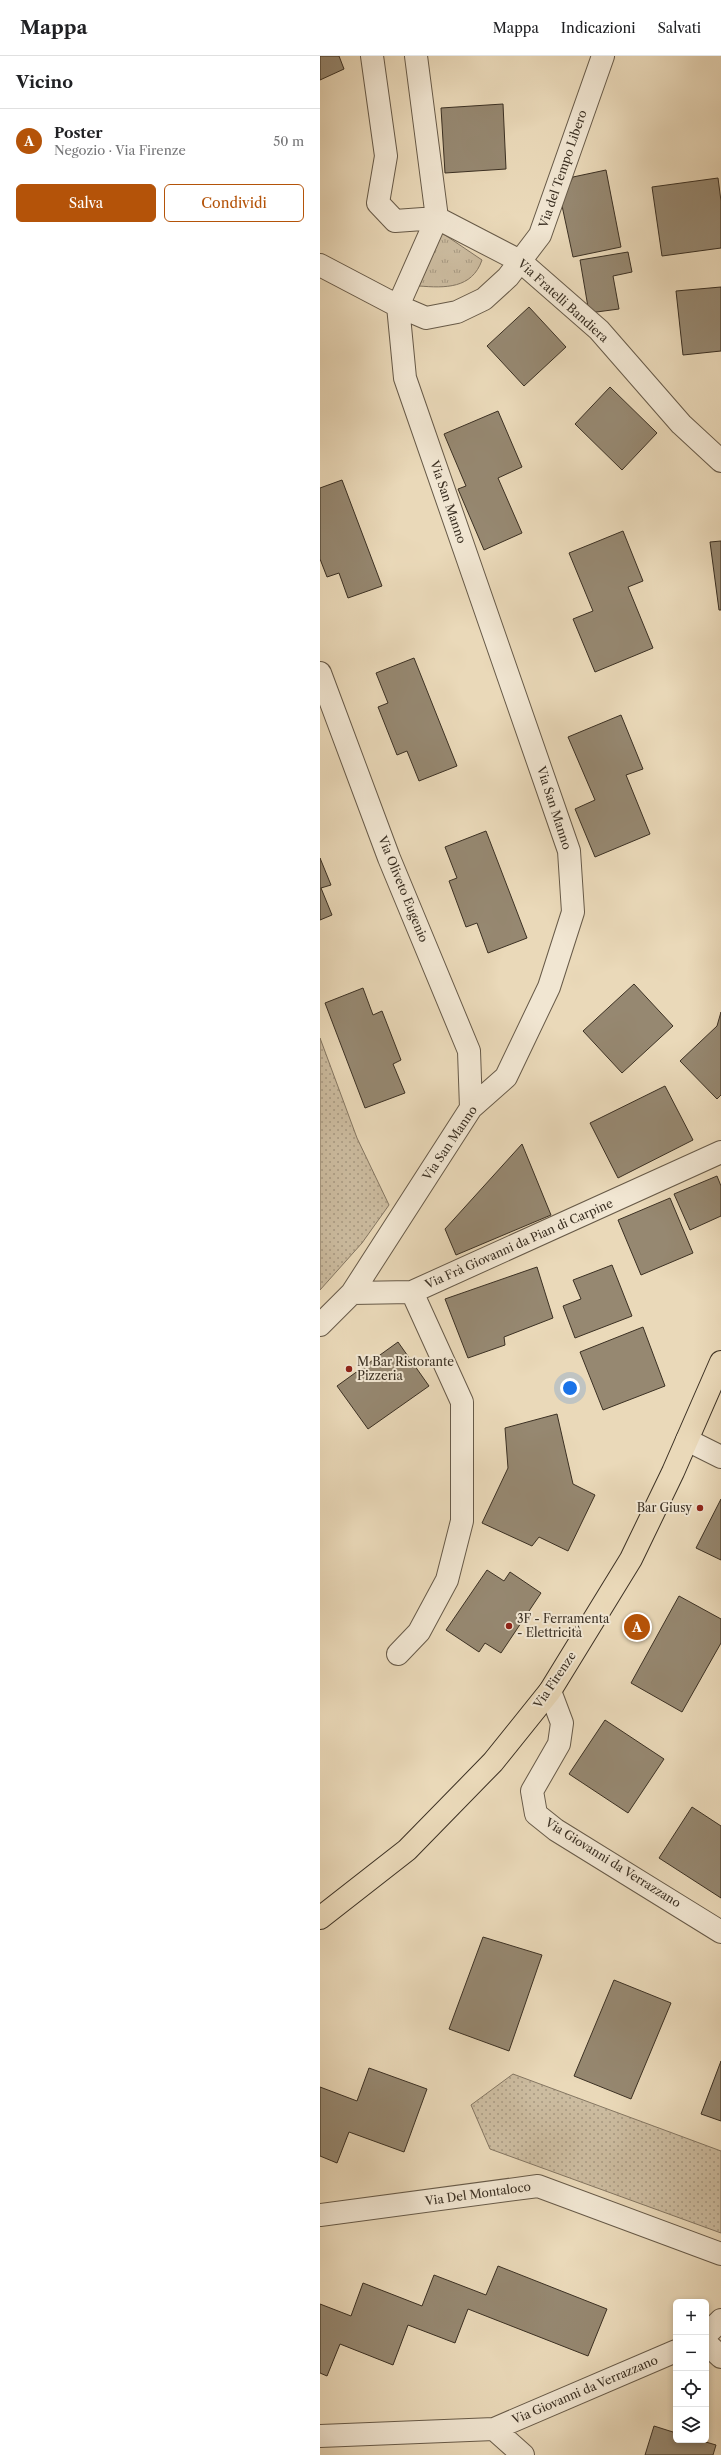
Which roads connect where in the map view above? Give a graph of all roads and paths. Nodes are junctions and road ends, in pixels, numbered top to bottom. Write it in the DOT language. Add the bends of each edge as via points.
graph roads {
  1 [pos="372,56"];
  2 [pos="416,56"];
  3 [pos="603,56"];
  4 [pos="437,218"];
  5 [pos="520,261"];
  6 [pos="320,265"];
  7 [pos="398,306"];
  8 [pos="721,461"];
  9 [pos="320,673"];
  10 [pos="471,1108"];
  11 [pos="721,1152"];
  12 [pos="412,1292"];
  13 [pos="352,1294"];
  14 [pos="320,1325"];
  15 [pos="721,1362"];
  16 [pos="687,1440"];
  17 [pos="721,1457"];
  18 [pos="398,1654"];
  19 [pos="550,1691"];
  20 [pos="320,1918"];
  21 [pos="721,1932"];
  22 [pos="320,2215"];
  23 [pos="721,2254"];
  24 [pos="721,2320"];
  25 [pos="709,2332"];
  26 [pos="709,2347"];
  27 [pos="673,2352"];
  28 [pos="721,2357"];
  29 [pos="494,2429"];
  30 [pos="320,2436"];
  31 [pos="523,2455"];
  1 -- 4 [label="street" via="386,156 378,203 395,221"];
  2 -- 4 [label="street"];
  3 -- 5 [label="street, Via del Tempo Libero" via="540,236"];
  4 -- 5 [label="street, Via Fratelli Bandiera"];
  4 -- 7 [label="street"];
  5 -- 7 [label="street, Via del Tempo Libero" via="508,277 484,299 457,312 426,318"];
  5 -- 8 [label="street, Via Fratelli Bandiera" via="600,330 681,424"];
  6 -- 7 [label="street, Via del Tempo Libero"];
  7 -- 10 [label="street, Via San Manno" via="405,378 569,851 573,912 549,987 506,1077"];
  9 -- 10 [label="street, Via Oliveto Eugenio" via="389,858 469,1051"];
  10 -- 13 [label="street, Via San Manno"];
  11 -- 12 [label="street, Via Frà Giovanni da Pian di Carpine"];
  12 -- 13 [label="street, Via Frà Giovanni da Pian di Carpine"];
  12 -- 18 [label="street" via="462,1402 462,1521 447,1580 419,1632"];
  13 -- 14 [label="street"];
  15 -- 16 [label="main road, Via Firenze"];
  16 -- 17 [label="street"];
  16 -- 19 [label="main road, Via Firenze" via="630,1559"];
  19 -- 20 [label="main road, Via Firenze" via="493,1762 407,1850"];
  19 -- 21 [label="street, Via Giovanni da Verrazzano" via="562,1723 559,1744 532,1790 536,1814 556,1830"];
  22 -- 23 [label="street, Via Del Montaloco" via="538,2186"];
  24 -- 25 [label="street"];
  26 -- 28 [label="street"];
  27 -- 29 [label="street, Via Giovanni da Verrazzano"];
  29 -- 30 [label="street, Via Giovanni da Verrazzano"];
  29 -- 31 [label="street, Via Giovanni da Verrazzano"];
}
